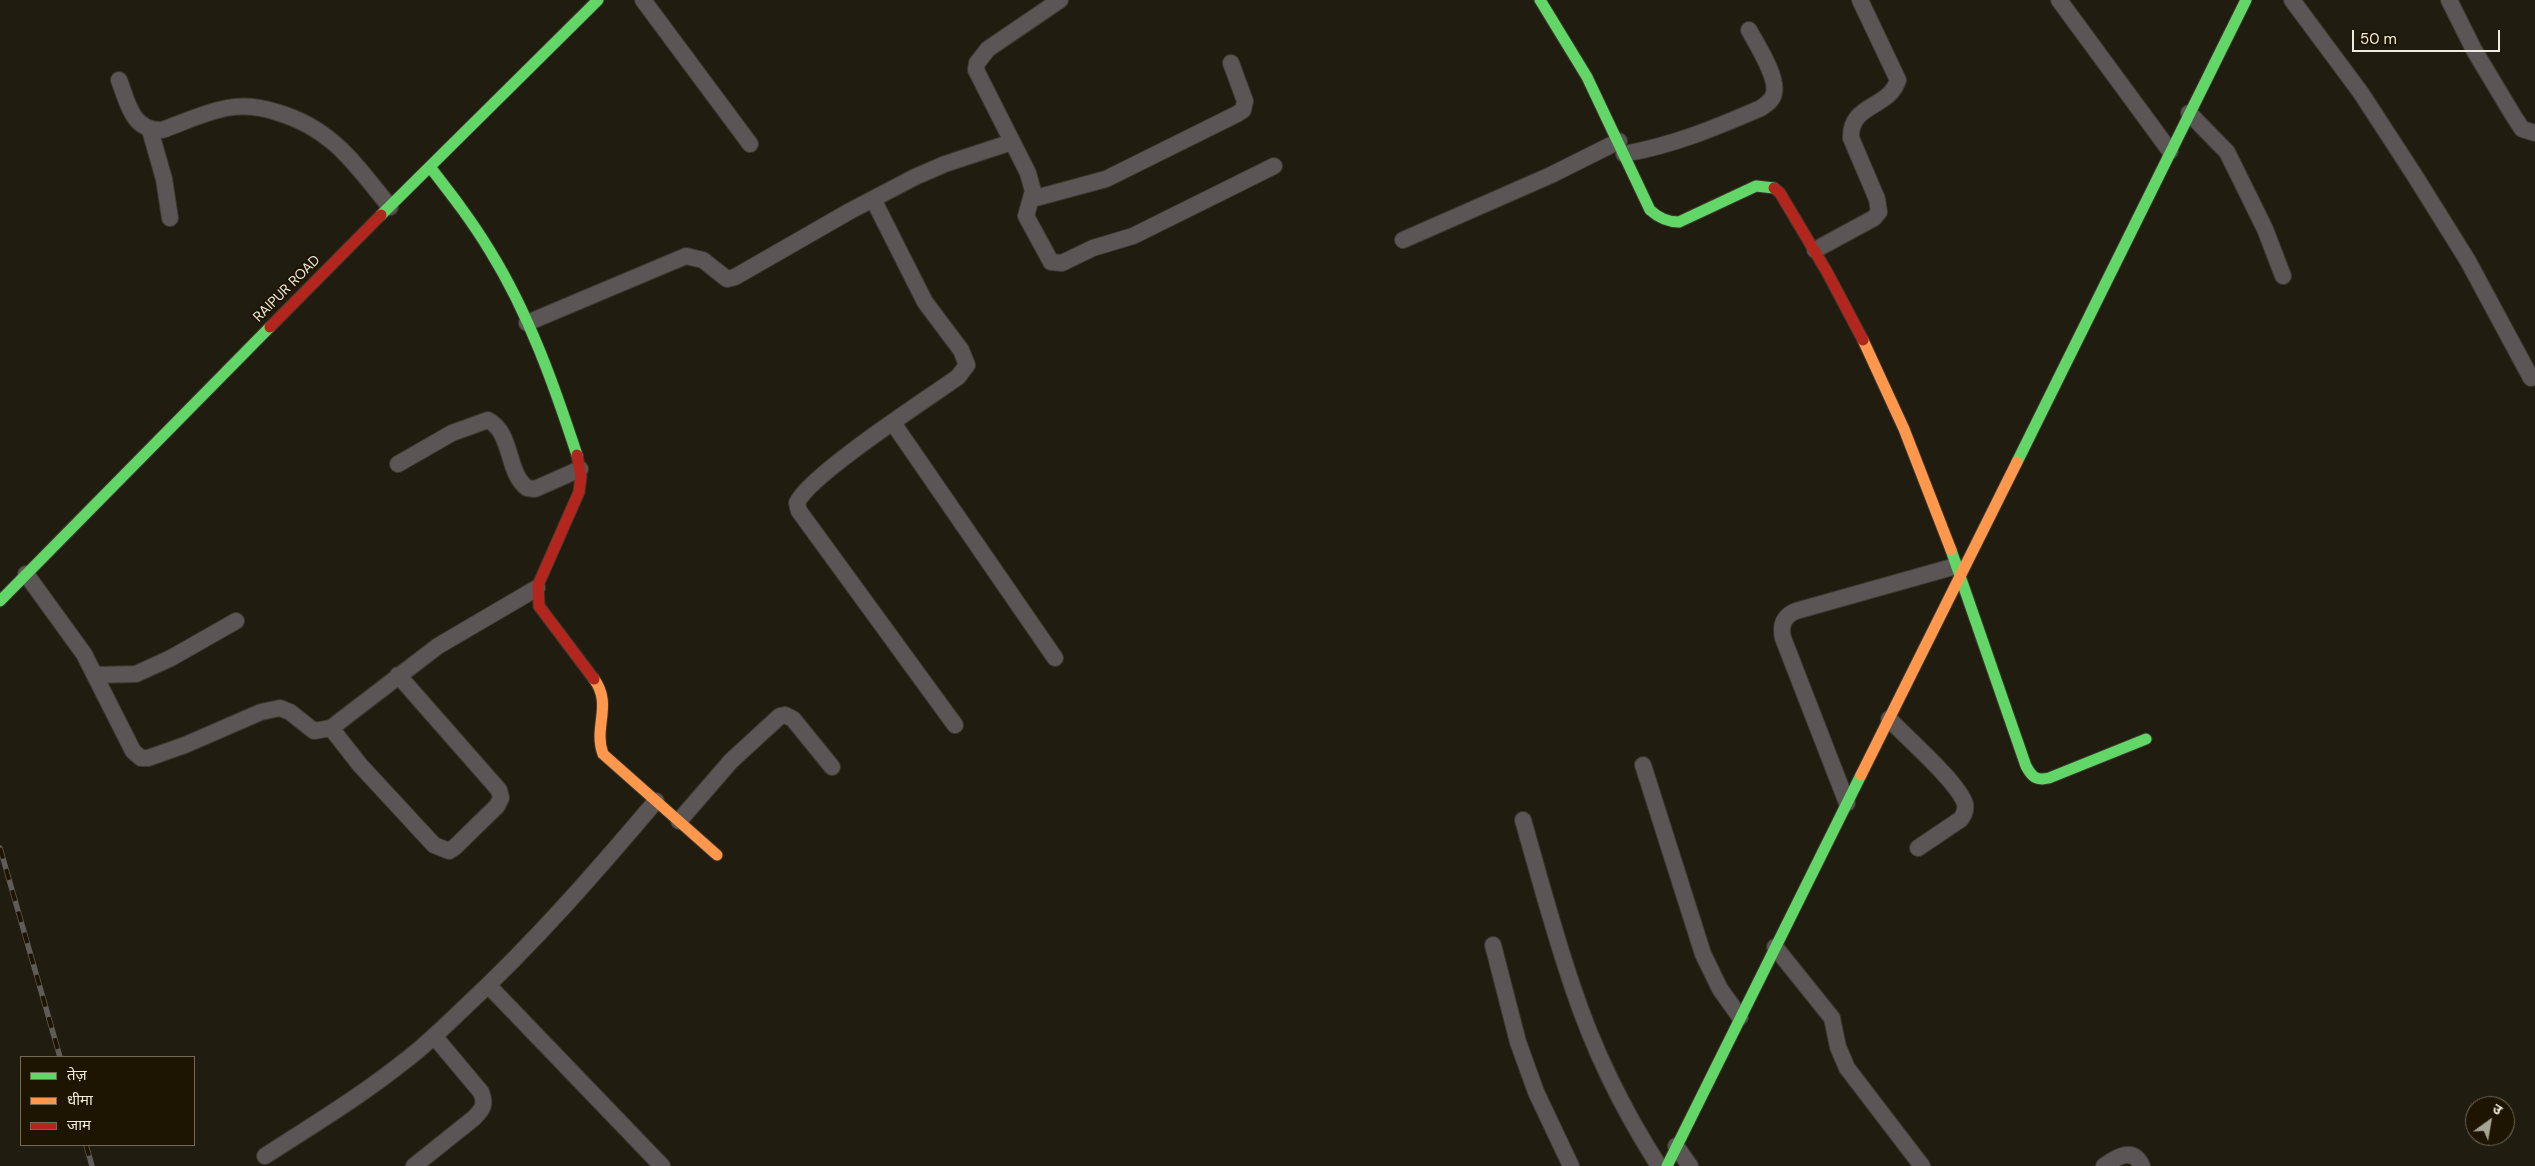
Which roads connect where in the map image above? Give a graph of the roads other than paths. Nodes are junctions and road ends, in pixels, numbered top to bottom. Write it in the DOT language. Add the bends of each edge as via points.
graph roads {
  1 [pos="598,0"];
  2 [pos="642,0"];
  3 [pos="1060,0"];
  4 [pos="1540,0"];
  5 [pos="1860,0"];
  6 [pos="2059,0"];
  7 [pos="2246,0"];
  8 [pos="2292,0"];
  9 [pos="2450,0"];
  10 [pos="1749,30"];
  11 [pos="1231,63"];
  12 [pos="119,80"];
  13 [pos="2189,113"];
  14 [pos="150,130"];
  15 [pos="2535,133"];
  16 [pos="1012,142"];
  17 [pos="750,144"];
  18 [pos="1622,147"];
  19 [pos="2170,151"];
  20 [pos="1274,166"];
  21 [pos="430,167"];
  22 [pos="873,199"];
  23 [pos="1032,199"];
  24 [pos="390,207"];
  25 [pos="170,218"];
  26 [pos="1403,240"];
  27 [pos="1815,250"];
  28 [pos="2282,276"];
  29 [pos="527,323"];
  30 [pos="2531,378"];
  31 [pos="893,423"];
  32 [pos="398,464"];
  33 [pos="580,469"];
  34 [pos="1958,571"];
  35 [pos="26,574"];
  36 [pos="538,588"];
  37 [pos="0,600"];
  38 [pos="236,621"];
  39 [pos="1055,658"];
  40 [pos="96,675"];
  41 [pos="398,675"];
  42 [pos="1889,719"];
  43 [pos="955,725"];
  44 [pos="331,728"];
  45 [pos="2146,739"];
  46 [pos="1643,765"];
  47 [pos="832,767"];
  48 [pos="656,801"];
  49 [pos="1847,803"];
  50 [pos="1523,820"];
  51 [pos="679,821"];
  52 [pos="1918,848"];
  53 [pos="717,855"];
  54 [pos="1493,945"];
  55 [pos="1776,947"];
  56 [pos="488,985"];
  57 [pos="1740,1017"];
  58 [pos="434,1036"];
  59 [pos="1676,1146"];
  60 [pos="265,1156"];
  61 [pos="414,1166"];
  62 [pos="662,1166"];
  63 [pos="1570,1166"];
  64 [pos="1659,1166"];
  65 [pos="1667,1166"];
  66 [pos="1690,1166"];
  67 [pos="1922,1166"];
  68 [pos="2104,1166"];
  69 [pos="2142,1166"];
  1 -- 21 [label="street, RAIPUR ROAD"];
  2 -- 17 [label="street"];
  3 -- 16 [label="street" via="988,49 977,63 979,80"];
  4 -- 18 [label="street" via="1587,77"];
  5 -- 27 [label="street" via="1898,80 1890,94 1860,114 1851,127 1851,138 1878,200 1879,212 1874,218"];
  6 -- 19 [label="street"];
  7 -- 13 [label="street"];
  8 -- 30 [label="street" via="2361,93 2415,176 2468,261"];
  9 -- 15 [label="street" via="2474,50 2513,115 2522,129"];
  10 -- 18 [label="street" via="1775,86 1770,102 1665,146"];
  11 -- 23 [label="street" via="1245,101 1243,110 1238,114 1111,177"];
  12 -- 14 [label="street" via="135,119"];
  13 -- 19 [label="street"];
  13 -- 28 [label="street" via="2227,152 2265,229"];
  14 -- 24 [label="street" via="162,130 226,108 246,106 285,114 330,138"];
  14 -- 25 [label="street" via="164,179"];
  16 -- 22 [label="street" via="945,164"];
  16 -- 23 [label="street" via="1028,173"];
  18 -- 26 [label="street"];
  18 -- 27 [label="street" via="1650,210 1659,219 1668,223 1679,222 1756,186 1772,186 1780,193"];
  19 -- 34 [label="street"];
  20 -- 23 [label="street" via="1134,236 1093,248 1056,264 1048,258 1029,225 1027,209"];
  21 -- 24 [label="street, RAIPUR ROAD"];
  21 -- 29 [label="street" via="487,246"];
  22 -- 29 [label="street" via="734,277 726,279 703,260 686,256"];
  22 -- 31 [label="street" via="928,307 961,350 967,366 958,377"];
  24 -- 35 [label="street, RAIPUR ROAD"];
  27 -- 34 [label="street" via="1892,404"];
  29 -- 33 [label="street"];
  31 -- 39 [label="street"];
  31 -- 43 [label="street" via="807,488 797,503 799,511"];
  32 -- 33 [label="street" via="437,441 488,420 500,430 518,477 527,488 535,489"];
  33 -- 36 [label="street" via="579,492"];
  34 -- 42 [label="street"];
  34 -- 45 [label="street" via="2032,776 2040,780 2049,778"];
  34 -- 49 [label="street" via="1796,611 1783,621 1783,638"];
  35 -- 37 [label="street, RAIPUR ROAD"];
  35 -- 40 [label="street" via="70,632"];
  36 -- 41 [label="street" via="460,632"];
  36 -- 48 [label="street" via="536,600 542,612 600,689 604,699 601,750"];
  38 -- 40 [label="street" via="136,674"];
  40 -- 44 [label="street" via="133,751 142,758 280,708 314,731"];
  41 -- 44 [label="street"];
  41 -- 44 [label="street" via="499,790 501,798 496,806 455,848 449,851 434,845 360,765"];
  42 -- 49 [label="street"];
  42 -- 52 [label="street" via="1941,771 1964,803 1966,812 1961,819"];
  46 -- 57 [label="street" via="1703,954 1720,990"];
  47 -- 51 [label="street" via="793,719 780,716 731,761"];
  48 -- 51 [label="street"];
  48 -- 56 [label="street" via="570,902"];
  49 -- 55 [label="street"];
  50 -- 64 [label="street" via="1573,989 1608,1077"];
  51 -- 53 [label="street"];
  54 -- 63 [label="street" via="1518,1042 1536,1092"];
  55 -- 57 [label="street"];
  55 -- 67 [label="street" via="1832,1018 1838,1047 1847,1068"];
  56 -- 58 [label="street"];
  56 -- 62 [label="street"];
  57 -- 59 [label="street"];
  58 -- 60 [label="street" via="355,1098"];
  58 -- 61 [label="street" via="481,1092 483,1110"];
  59 -- 65 [label="street"];
  59 -- 66 [label="street"];
  68 -- 69 [label="street" via="2130,1154"];
}
